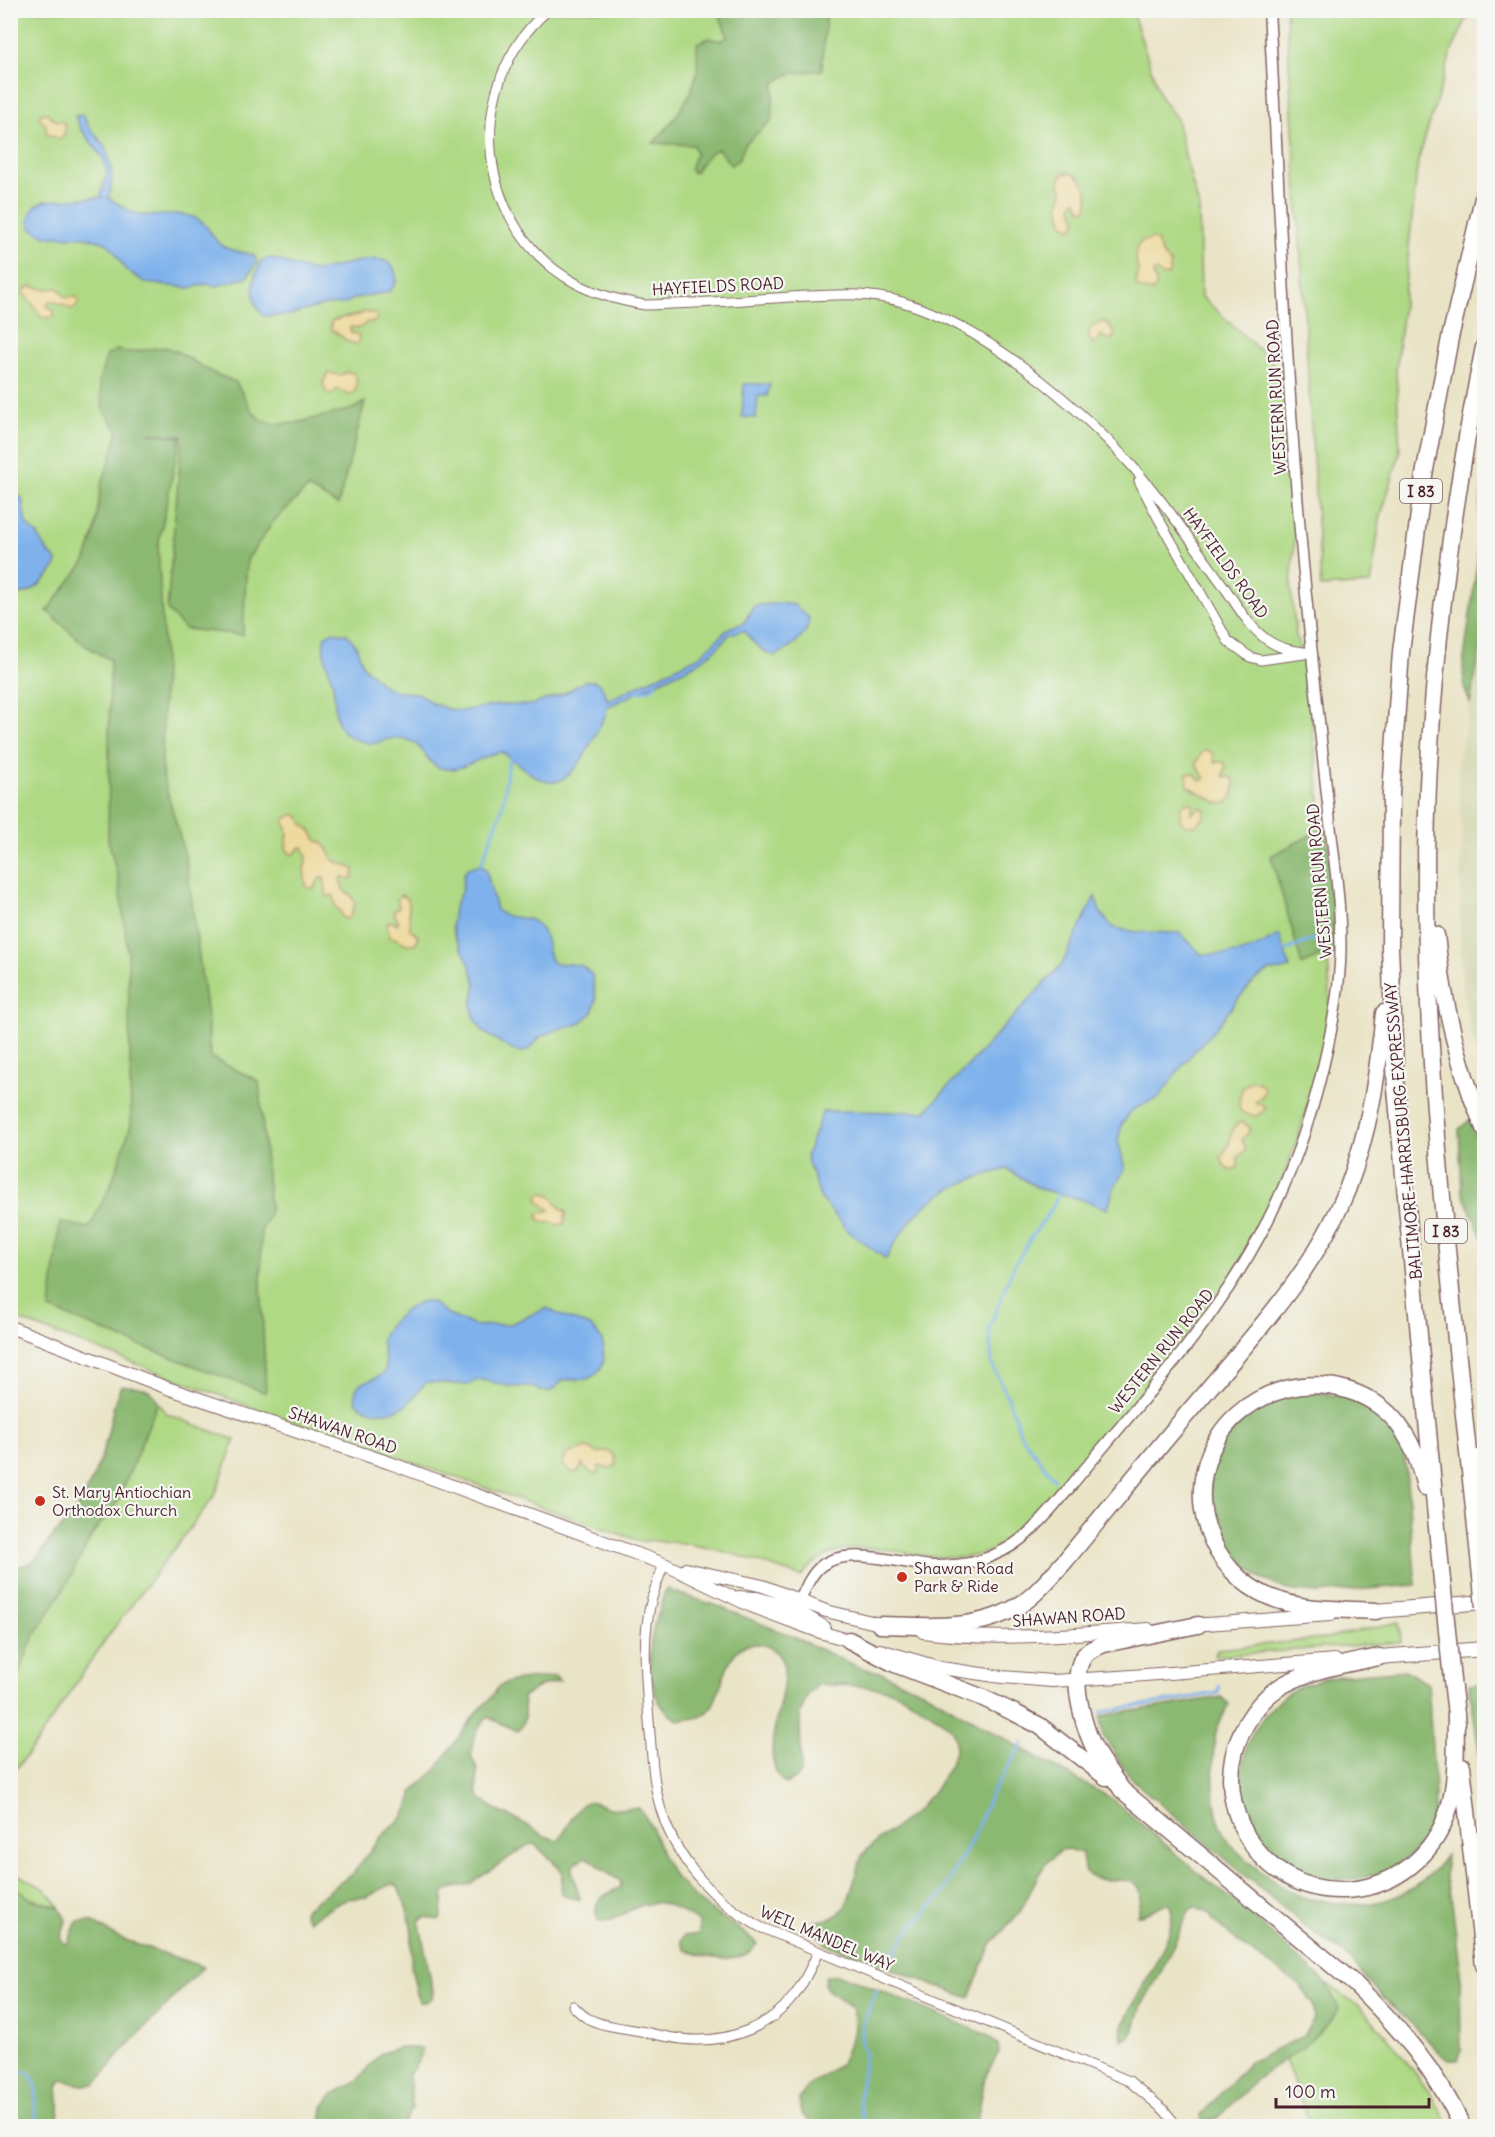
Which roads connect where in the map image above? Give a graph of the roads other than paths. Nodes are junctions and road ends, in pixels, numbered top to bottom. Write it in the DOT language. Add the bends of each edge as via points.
graph roads {
  1 [pos="548,10"];
  2 [pos="1269,10"];
  3 [pos="1485,194"];
  4 [pos="1485,347"];
  5 [pos="1132,466"];
  6 [pos="1311,653"];
  7 [pos="1426,885"];
  8 [pos="1390,946"];
  9 [pos="1485,1128"];
  10 [pos="1448,1256"];
  11 [pos="10,1327"];
  12 [pos="1485,1492"];
  13 [pos="1440,1559"];
  14 [pos="664,1564"];
  15 [pos="732,1596"];
  16 [pos="1485,1602"];
  17 [pos="798,1605"];
  18 [pos="1485,1607"];
  19 [pos="1376,1611"];
  20 [pos="880,1625"];
  21 [pos="1198,1625"];
  22 [pos="849,1640"];
  23 [pos="1485,1649"];
  24 [pos="1378,1657"];
  25 [pos="1078,1680"];
  26 [pos="1456,1713"];
  27 [pos="1122,1790"];
  28 [pos="818,1952"];
  29 [pos="1485,1965"];
  30 [pos="573,2006"];
  31 [pos="1177,2127"];
  32 [pos="1462,2127"];
  1 -- 5 [label="street, HAYFIELDS ROAD" via="517,44 502,71 494,99 490,140 496,183 506,208 519,231 558,272 599,294 645,305 861,294 927,309 1012,360 1080,414"];
  2 -- 6 [label="street, WESTERN RUN ROAD" via="1295,469"];
  3 -- 8 [label="highway, BALTIMORE-HARRISBURG EXPRESSWAY / I 83" via="1450,338 1414,539 1394,750"];
  4 -- 7 [label="highway, BALTIMORE-HARRISBURG EXPRESSWAY / I 83" via="1459,483 1437,653 1428,775"];
  5 -- 6 [label="street, HAYFIELDS ROAD" via="1260,634 1283,649"];
  5 -- 6 [label="street, HAYFIELDS ROAD" via="1228,641 1244,654 1261,660"];
  6 -- 17 [label="street, WESTERN RUN ROAD" via="1336,879 1341,944 1339,982 1327,1052 1306,1131 1288,1179 1250,1257 1196,1336 1021,1540 984,1559 948,1566 839,1558 817,1570"];
  7 -- 9 [label="highway" via="1435,892 1436,937 1455,1044"];
  7 -- 10 [label="highway, BALTIMORE-HARRISBURG EXPRESSWAY / I 83" via="1432,1087"];
  8 -- 13 [label="highway, BALTIMORE-HARRISBURG EXPRESSWAY / I 83" via="1401,1150"];
  8 -- 20 [label="highway" via="1372,1111 1335,1215 1291,1289 1034,1595 1002,1615 972,1624"];
  10 -- 12 [label="highway"];
  10 -- 18 [label="highway, BALTIMORE-HARRISBURG EXPRESSWAY / I 83, bridge"];
  11 -- 14 [label="main road, SHAWAN ROAD" via="170,1389 390,1463"];
  13 -- 19 [label="highway" via="1416,1455 1393,1418 1379,1406 1339,1388 1310,1384 1264,1396 1240,1411 1213,1446 1202,1487 1208,1532 1224,1562 1245,1583 1281,1602"];
  13 -- 26 [label="highway, BALTIMORE-HARRISBURG EXPRESSWAY / I 83, bridge"];
  14 -- 15 [label="main road, SHAWAN ROAD"];
  14 -- 17 [label="main road, SHAWAN ROAD" via="763,1586"];
  14 -- 28 [label="street, WEIL MANDEL WAY" via="650,1606 645,1655 654,1779 665,1821 690,1867 723,1903 760,1927"];
  15 -- 17 [label="main road, SHAWAN ROAD"];
  15 -- 22 [label="main road, SHAWAN ROAD"];
  16 -- 19 [label="main road, SHAWAN ROAD"];
  17 -- 20 [label="main road, SHAWAN ROAD"];
  17 -- 22 [label="main road, SHAWAN ROAD" via="817,1624"];
  19 -- 21 [label="main road, SHAWAN ROAD"];
  20 -- 21 [label="main road, SHAWAN ROAD" via="937,1634 1020,1638"];
  21 -- 25 [label="highway" via="1093,1649 1085,1655"];
  22 -- 25 [label="main road, SHAWAN ROAD" via="963,1672 1029,1680"];
  22 -- 27 [label="highway" via="1040,1726"];
  23 -- 24 [label="main road, SHAWAN ROAD"];
  24 -- 25 [label="main road, SHAWAN ROAD"];
  24 -- 26 [label="highway" via="1282,1685 1260,1705 1243,1729 1231,1772 1233,1803 1254,1847 1275,1868 1302,1883 1342,1891 1378,1884 1412,1866 1436,1838 1449,1809"];
  25 -- 27 [label="highway" via="1083,1718 1091,1741"];
  26 -- 29 [label="highway, BALTIMORE-HARRISBURG EXPRESSWAY / I 83"];
  27 -- 32 [label="highway" via="1355,1984 1389,2017 1432,2074"];
  28 -- 30 [label="street" via="805,1979 779,2012 730,2037 676,2039 604,2024 587,2018"];
  28 -- 31 [label="street, WEIL MANDEL WAY" via="1129,2081 1164,2110"];
}
